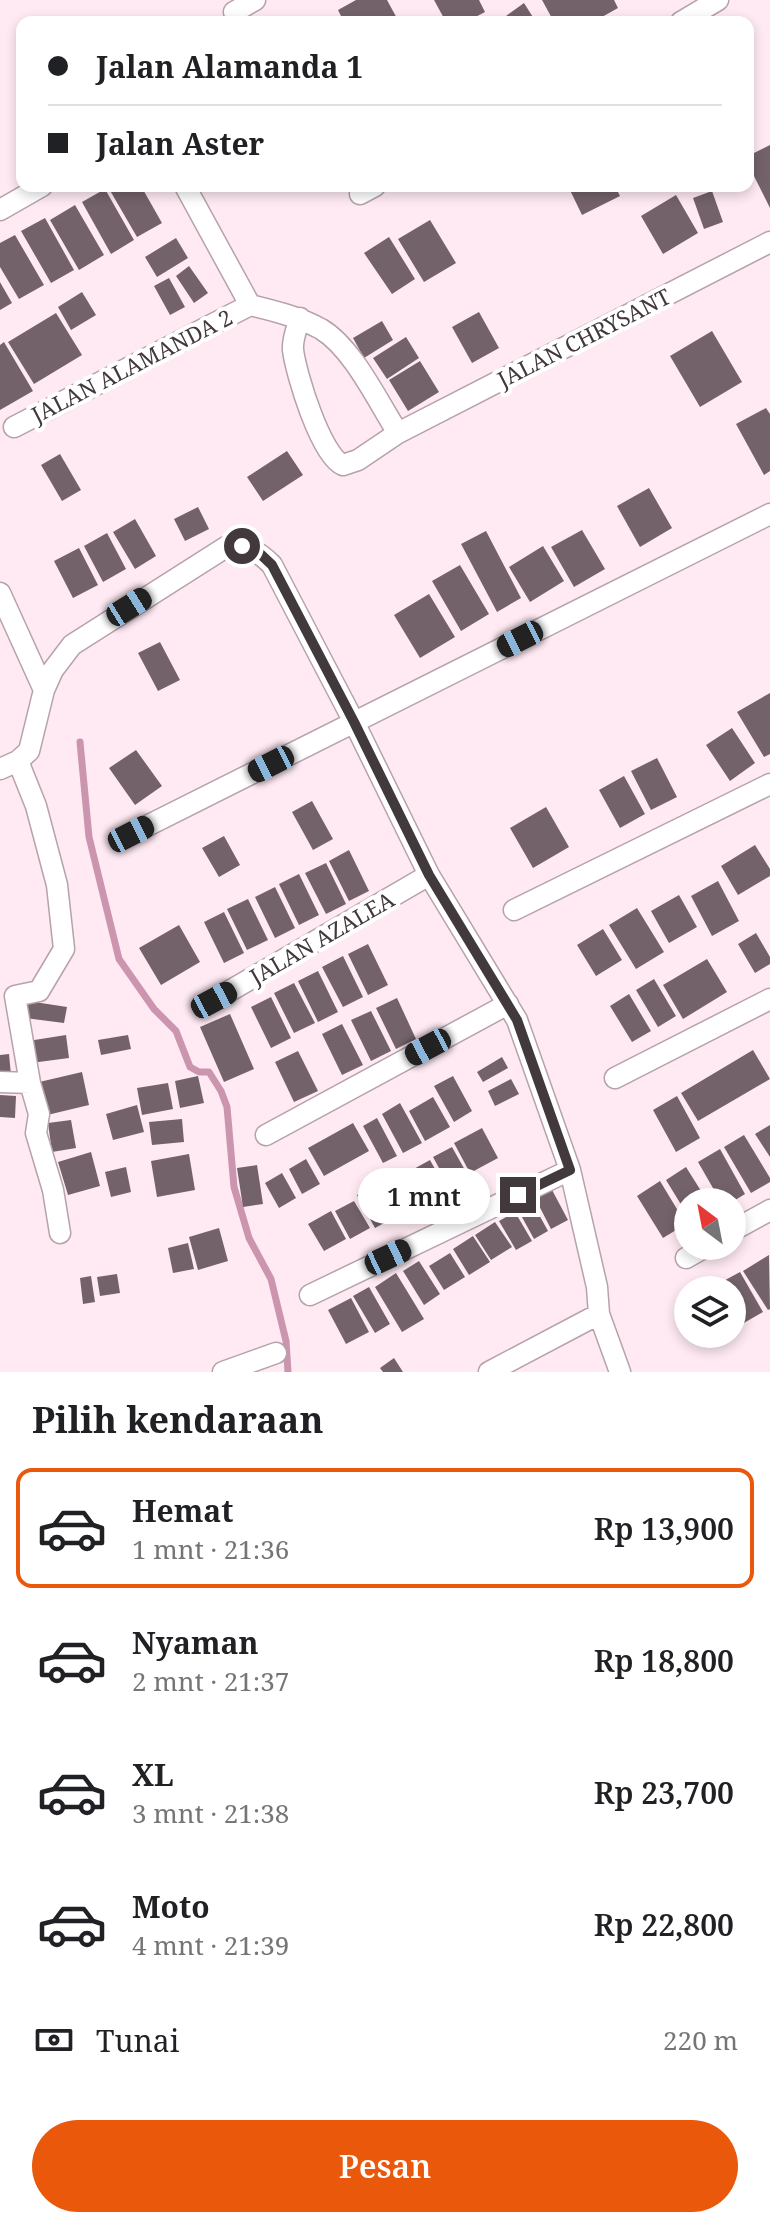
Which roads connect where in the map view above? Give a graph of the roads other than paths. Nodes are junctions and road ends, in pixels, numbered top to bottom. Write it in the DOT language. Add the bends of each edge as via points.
graph roads {
  1 [pos="255,0"];
  2 [pos="718,0"];
  3 [pos="234,12"];
  4 [pos="691,16"];
  5 [pos="32,192"];
  6 [pos="188,192"];
  7 [pos="0,210"];
  8 [pos="770,242"];
  9 [pos="250,305"];
  10 [pos="300,318"];
  11 [pos="14,427"];
  12 [pos="398,433"];
  13 [pos="770,514"];
  14 [pos="0,593"];
  15 [pos="44,690"];
  16 [pos="354,722"];
  17 [pos="9,765"];
  18 [pos="770,784"];
  19 [pos="131,834"];
  20 [pos="429,875"];
  21 [pos="514,910"];
  22 [pos="8,996"];
  23 [pos="770,999"];
  24 [pos="214,1000"];
  25 [pos="508,1004"];
  26 [pos="615,1078"];
  27 [pos="0,1082"];
  28 [pos="30,1083"];
  29 [pos="266,1135"];
  30 [pos="570,1170"];
  31 [pos="770,1210"];
  32 [pos="746,1223"];
  33 [pos="60,1233"];
  34 [pos="310,1295"];
  35 [pos="599,1314"];
  36 [pos="276,1353"];
  37 [pos="223,1372"];
  38 [pos="489,1372"];
  39 [pos="620,1372"];
  1 -- 3 [label="street"];
  2 -- 4 [label="street"];
  5 -- 7 [label="street"];
  6 -- 9 [label="street"];
  8 -- 12 [label="street, JALAN CHRYSANT"];
  9 -- 10 [label="street"];
  9 -- 11 [label="street, JALAN ALAMANDA 2"];
  10 -- 12 [label="street" via="335,340"];
  10 -- 12 [label="street, JALAN CHRYSANT" via="292,348 320,435 335,462 351,463"];
  13 -- 16 [label="street"];
  14 -- 15 [label="street"];
  15 -- 16 [label="street" via="72,645 226,547 242,546 255,549 272,565"];
  15 -- 17 [label="street" via="29,751"];
  16 -- 19 [label="street"];
  16 -- 20 [label="street"];
  17 -- 22 [label="street" via="36,806 57,885 64,949 39,991"];
  18 -- 21 [label="street"];
  20 -- 24 [label="street, JALAN AZALEA"];
  20 -- 25 [label="street"];
  22 -- 28 [label="street"];
  23 -- 26 [label="street"];
  25 -- 29 [label="street"];
  25 -- 30 [label="street"];
  27 -- 28 [label="street"];
  28 -- 33 [label="street"];
  30 -- 34 [label="street"];
  30 -- 35 [label="street"];
  31 -- 32 [label="street"];
  35 -- 38 [label="street"];
  35 -- 39 [label="street"];
  36 -- 37 [label="street"];
}
